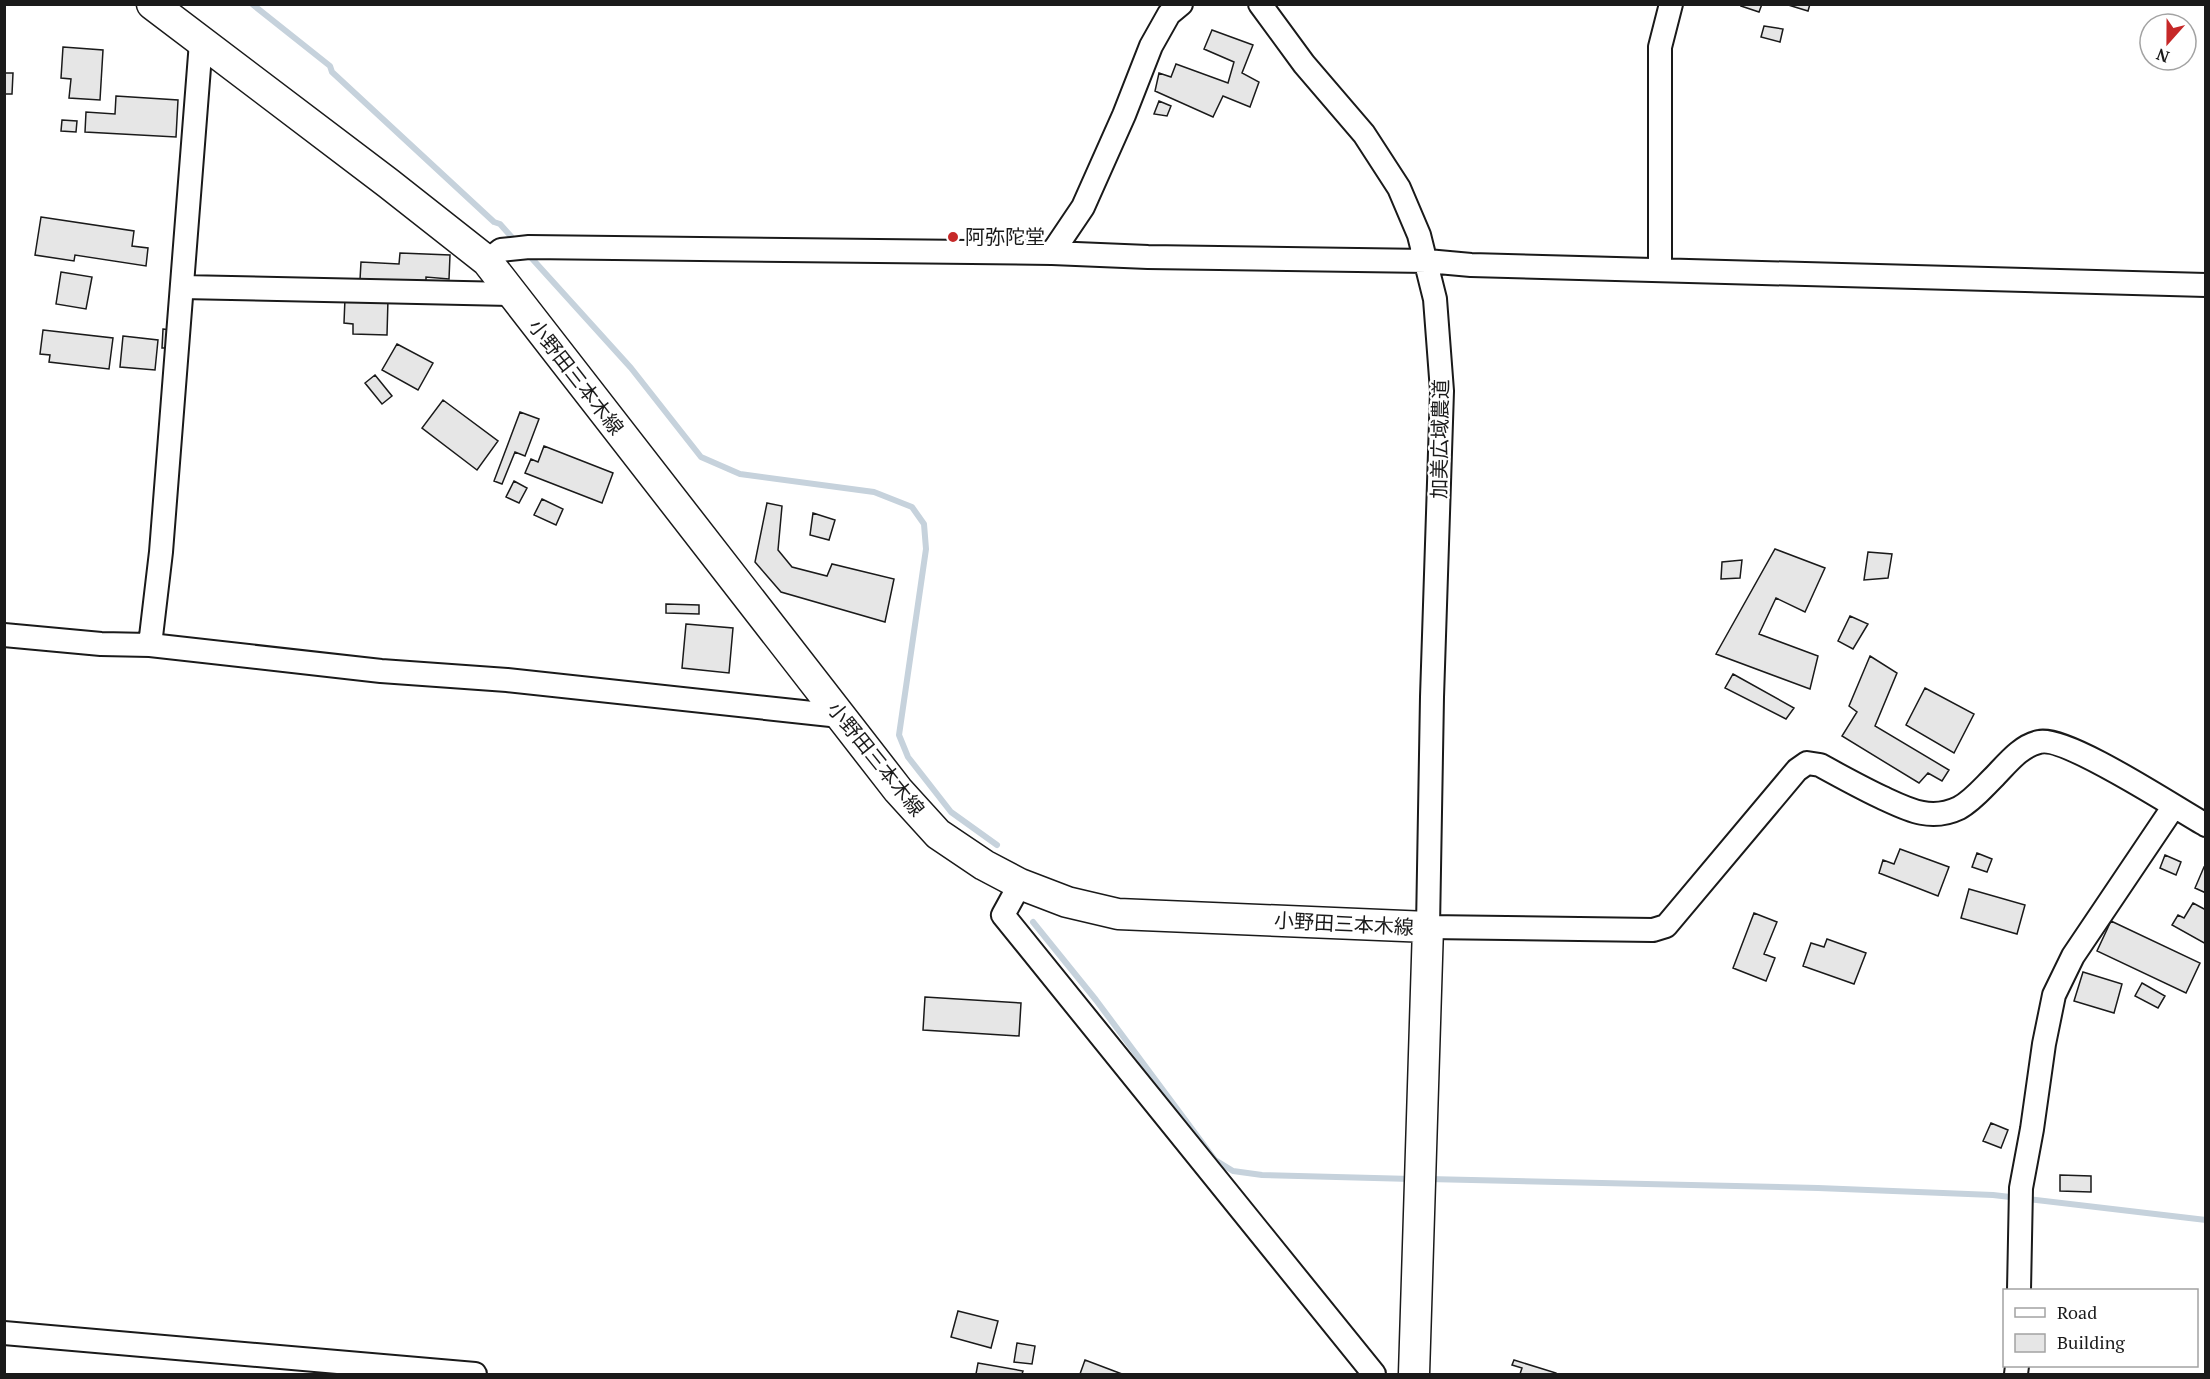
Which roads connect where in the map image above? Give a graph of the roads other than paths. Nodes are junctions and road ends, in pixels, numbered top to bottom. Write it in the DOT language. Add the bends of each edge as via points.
graph roads {
  1 [pos="152,4"];
  2 [pos="1181,4"];
  3 [pos="1260,4"];
  4 [pos="1671,4"];
  5 [pos="201,42"];
  6 [pos="1052,253"];
  7 [pos="487,261"];
  8 [pos="1427,261"];
  9 [pos="1660,269"];
  10 [pos="2205,285"];
  11 [pos="182,286"];
  12 [pos="512,294"];
  13 [pos="4,635"];
  14 [pos="150,645"];
  15 [pos="840,716"];
  16 [pos="2174,806"];
  17 [pos="2205,825"];
  18 [pos="1020,884"];
  19 [pos="1428,927"];
  20 [pos="2019,1289"];
  21 [pos="4,1333"];
  22 [pos="475,1374"];
  23 [pos="1374,1374"];
  24 [pos="1414,1374"];
  1 -- 5 [label="main road, 小野田三本木線"];
  2 -- 6 [label="street" via="1169,14 1150,46 1083,207"];
  3 -- 8 [label="street, 加美広域農道" via="1364,134 1399,188"];
  4 -- 9 [label="street" via="1660,47"];
  5 -- 7 [label="main road, 小野田三本木線"];
  5 -- 11 [label="street"];
  6 -- 7 [label="street" via="529,247 501,250"];
  6 -- 8 [label="street"];
  7 -- 12 [label="main road, 小野田三本木線"];
  8 -- 9 [label="street"];
  8 -- 19 [label="street, 加美広域農道" via="1435,299 1442,391"];
  9 -- 10 [label="street"];
  11 -- 12 [label="street"];
  11 -- 14 [label="street"];
  12 -- 15 [label="main road, 小野田三本木線"];
  13 -- 14 [label="street"];
  14 -- 15 [label="street"];
  15 -- 18 [label="main road, 小野田三本木線" via="898,790 939,834"];
  16 -- 17 [label="street"];
  16 -- 19 [label="street" via="2087,756 2054,742 2040,742 2016,755 1973,798 1947,813 1920,813 1903,808 1820,765 1807,763 1666,926 1653,930"];
  16 -- 20 [label="street" via="2073,956 2054,995 2020,1188"];
  18 -- 19 [label="main road, 小野田三本木線" via="1067,902 1118,914"];
  18 -- 23 [label="street" via="1003,915"];
  19 -- 24 [label="main road, 小野田三本木線"];
  21 -- 22 [label="street"];
}
